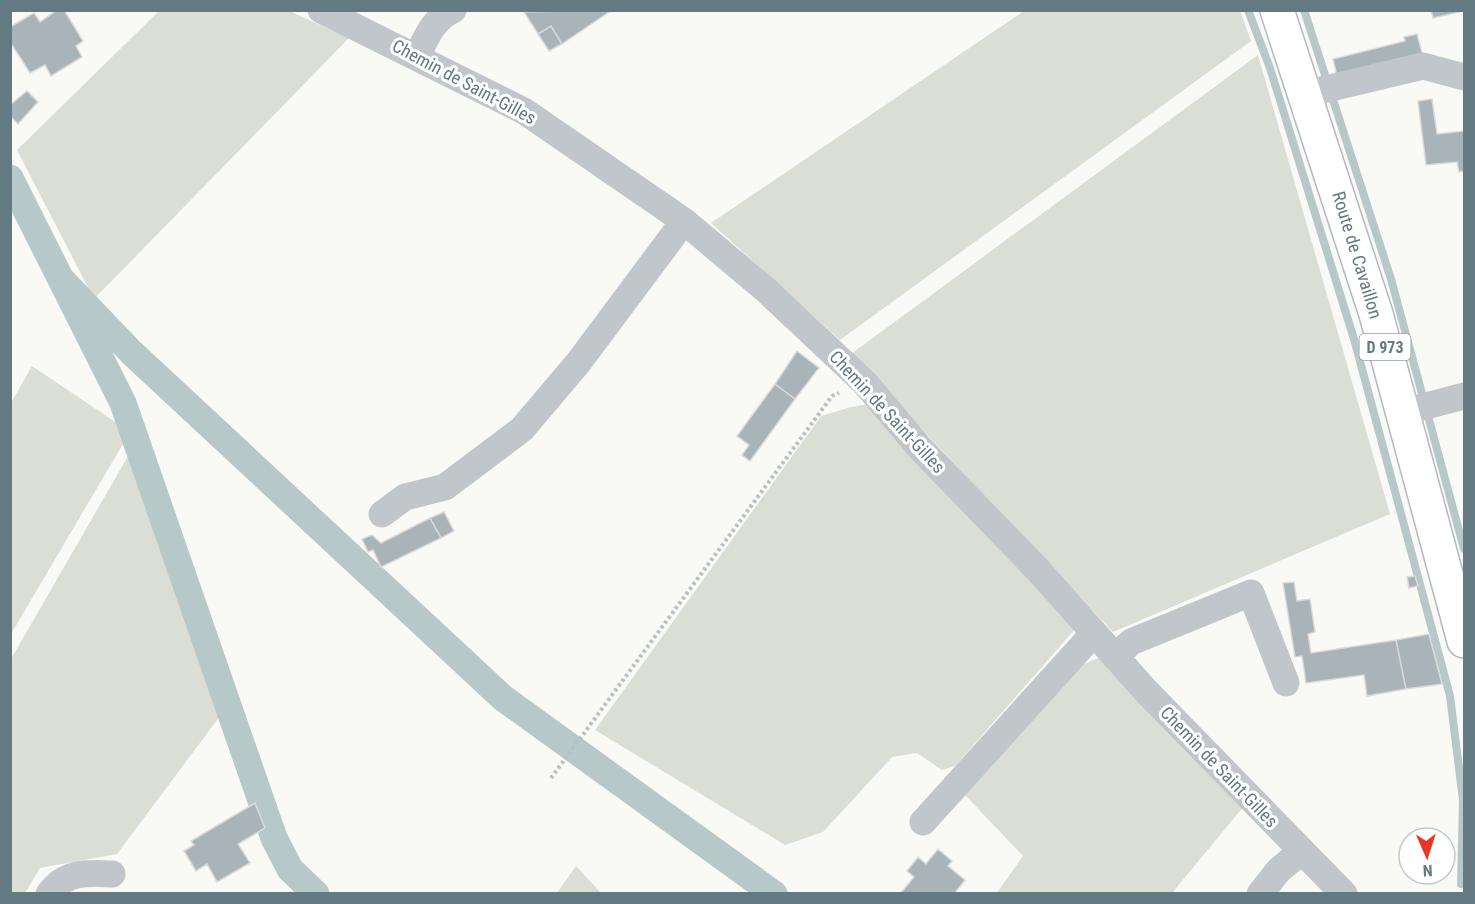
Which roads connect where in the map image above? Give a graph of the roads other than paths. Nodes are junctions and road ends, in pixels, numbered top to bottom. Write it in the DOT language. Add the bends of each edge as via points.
graph roads {
  1 [pos="321,10"];
  2 [pos="453,10"];
  3 [pos="1277,10"];
  4 [pos="417,56"];
  5 [pos="1464,77"];
  6 [pos="1305,94"];
  7 [pos="684,221"];
  8 [pos="1464,396"];
  9 [pos="1403,412"];
  10 [pos="382,514"];
  11 [pos="1094,633"];
  12 [pos="1464,641"];
  13 [pos="1115,657"];
  14 [pos="1286,683"];
  15 [pos="923,822"];
  16 [pos="1302,851"];
  17 [pos="112,874"];
  18 [pos="49,894"];
  19 [pos="1260,894"];
  20 [pos="1344,894"];
  1 -- 4 [label="street, Chemin de Saint-Gilles"];
  2 -- 4 [label="street" via="443,15 429,32"];
  3 -- 6 [label="main road, Route de Cavaillon / D 973"];
  4 -- 7 [label="street, Chemin de Saint-Gilles" via="524,111"];
  5 -- 6 [label="street" via="1423,66"];
  6 -- 9 [label="main road, Route de Cavaillon / D 973" via="1376,314"];
  7 -- 10 [label="street" via="578,363 522,429 445,487 405,497"];
  7 -- 11 [label="street, Chemin de Saint-Gilles" via="766,290 865,383 920,448"];
  8 -- 9 [label="street"];
  9 -- 12 [label="main road, Route de Cavaillon / D 973"];
  11 -- 13 [label="street, Chemin de Saint-Gilles"];
  11 -- 15 [label="street"];
  13 -- 14 [label="street" via="1131,642 1251,593"];
  13 -- 16 [label="street, Chemin de Saint-Gilles"];
  16 -- 19 [label="street" via="1279,870"];
  16 -- 20 [label="street, Chemin de Saint-Gilles"];
  17 -- 18 [label="street" via="78,873 56,884"];
}
